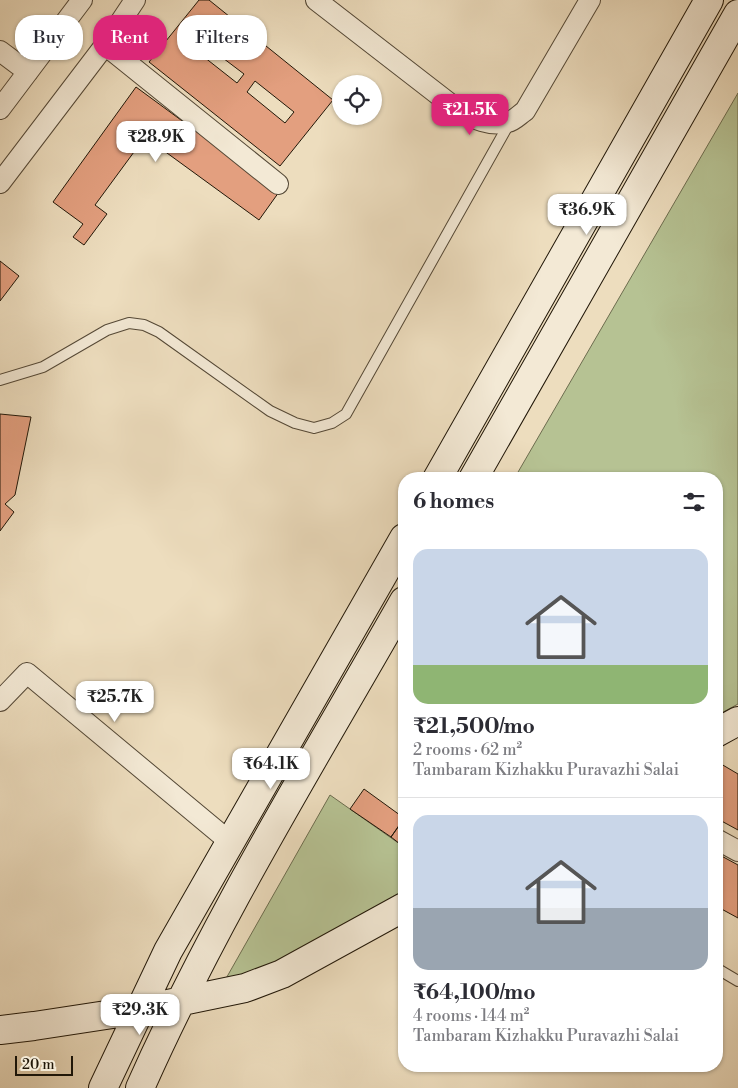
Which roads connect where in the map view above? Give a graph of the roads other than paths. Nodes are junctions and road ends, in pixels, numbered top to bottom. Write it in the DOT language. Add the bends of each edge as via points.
graph roads {
  1 [pos="82,0"];
  2 [pos="135,0"];
  3 [pos="316,0"];
  4 [pos="590,0"];
  5 [pos="709,0"];
  6 [pos="738,14"];
  7 [pos="125,15"];
  8 [pos="0,52"];
  9 [pos="94,60"];
  10 [pos="124,60"];
  11 [pos="28,72"];
  12 [pos="0,109"];
  13 [pos="510,122"];
  14 [pos="0,183"];
  15 [pos="278,184"];
  16 [pos="0,380"];
  17 [pos="441,472"];
  18 [pos="477,472"];
  19 [pos="398,548"];
  20 [pos="398,611"];
  21 [pos="0,701"];
  22 [pos="738,721"];
  23 [pos="723,729"];
  24 [pos="230,842"];
  25 [pos="723,843"];
  26 [pos="738,851"];
  27 [pos="398,910"];
  28 [pos="723,972"];
  29 [pos="738,981"];
  30 [pos="181,1002"];
  31 [pos="140,1010"];
  32 [pos="0,1030"];
  33 [pos="103,1088"];
  34 [pos="140,1088"];
  1 -- 11 [label="street"];
  2 -- 7 [label="street"];
  3 -- 13 [label="street" via="458,110 490,124"];
  4 -- 13 [label="street" via="525,111"];
  5 -- 17 [label="main road"];
  6 -- 18 [label="main road"];
  8 -- 11 [label="street"];
  9 -- 14 [label="street"];
  10 -- 15 [label="street"];
  11 -- 12 [label="street"];
  13 -- 16 [label="lane" via="346,414 332,423 314,428 270,411 159,332 129,323 107,330 44,367"];
  19 -- 24 [label="main road"];
  20 -- 30 [label="main road" via="249,870"];
  21 -- 24 [label="street" via="27,673"];
  22 -- 23 [label="main road"];
  24 -- 31 [label="main road" via="168,951"];
  25 -- 26 [label="street"];
  27 -- 30 [label="main road" via="265,982"];
  28 -- 29 [label="lane"];
  30 -- 31 [label="main road"];
  30 -- 34 [label="main road"];
  31 -- 32 [label="main road"];
  31 -- 33 [label="main road"];
}
